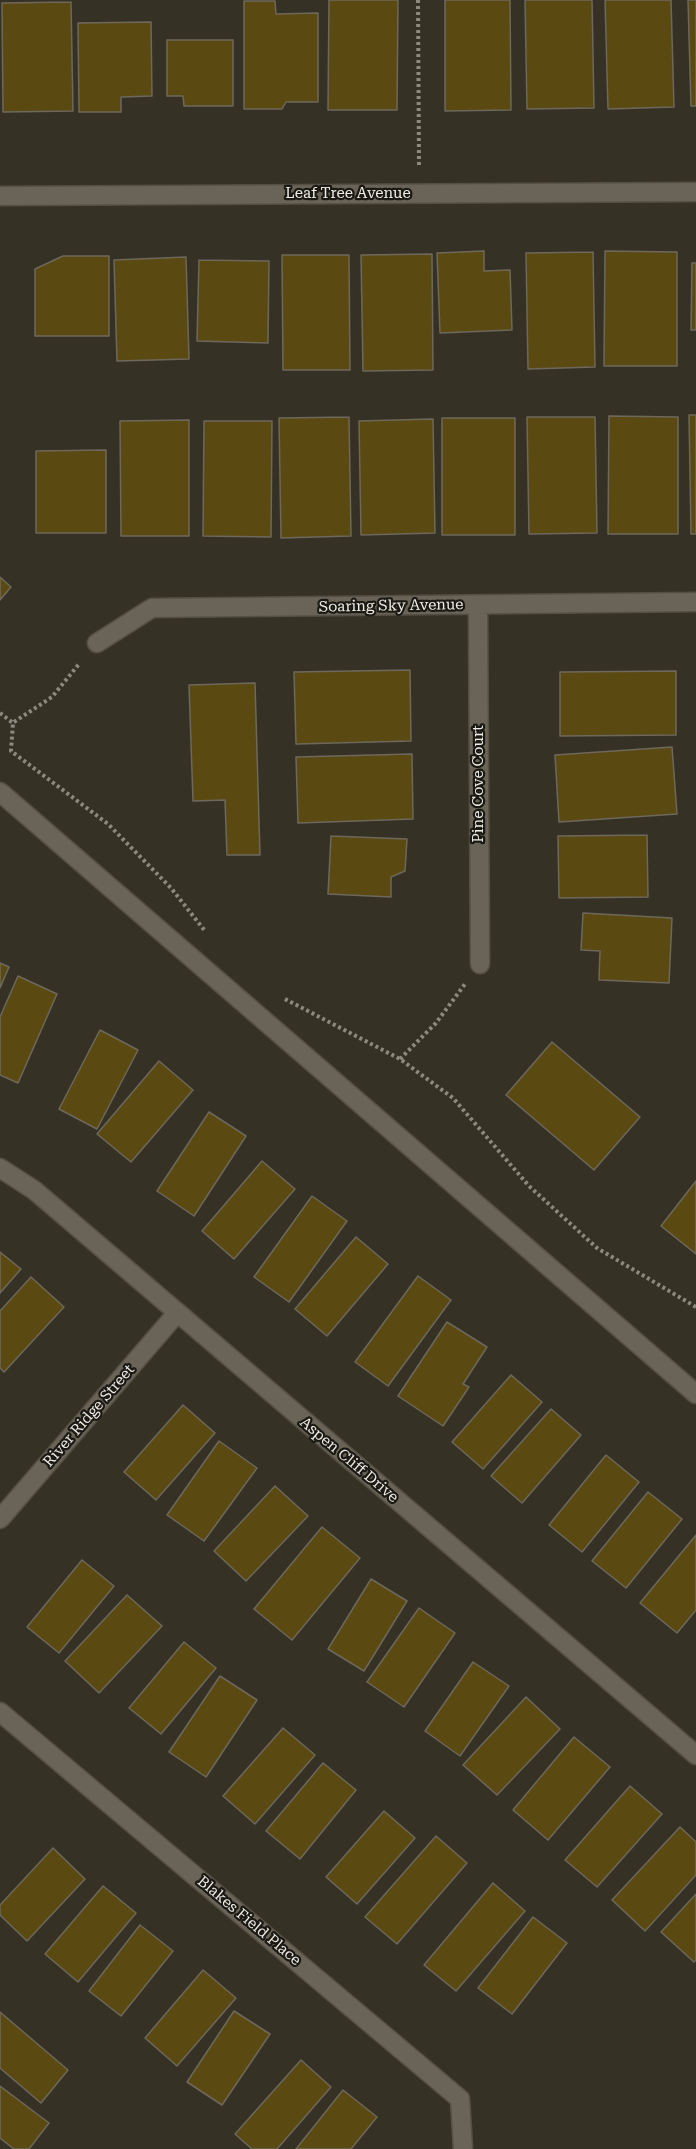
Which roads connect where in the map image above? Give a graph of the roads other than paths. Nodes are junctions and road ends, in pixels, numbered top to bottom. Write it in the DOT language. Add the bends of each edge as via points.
graph roads {
  1 [pos="696,192"];
  2 [pos="0,196"];
  3 [pos="696,602"];
  4 [pos="478,605"];
  5 [pos="97,643"];
  6 [pos="0,792"];
  7 [pos="480,964"];
  8 [pos="0,1168"];
  9 [pos="177,1313"];
  10 [pos="696,1394"];
  11 [pos="0,1519"];
  12 [pos="0,1712"];
  13 [pos="696,1755"];
  14 [pos="463,2149"];
  1 -- 2 [label="street, Leaf Tree Avenue"];
  3 -- 4 [label="street, Soaring Sky Avenue"];
  4 -- 5 [label="street, Soaring Sky Avenue" via="152,608"];
  4 -- 7 [label="street, Pine Cove Court"];
  6 -- 10 [label="street"];
  8 -- 9 [label="street, Aspen Cliff Drive" via="34,1190"];
  9 -- 11 [label="street, River Ridge Street"];
  9 -- 13 [label="street, Aspen Cliff Drive"];
  12 -- 14 [label="street, Blakes Field Place" via="460,2099"];
}
